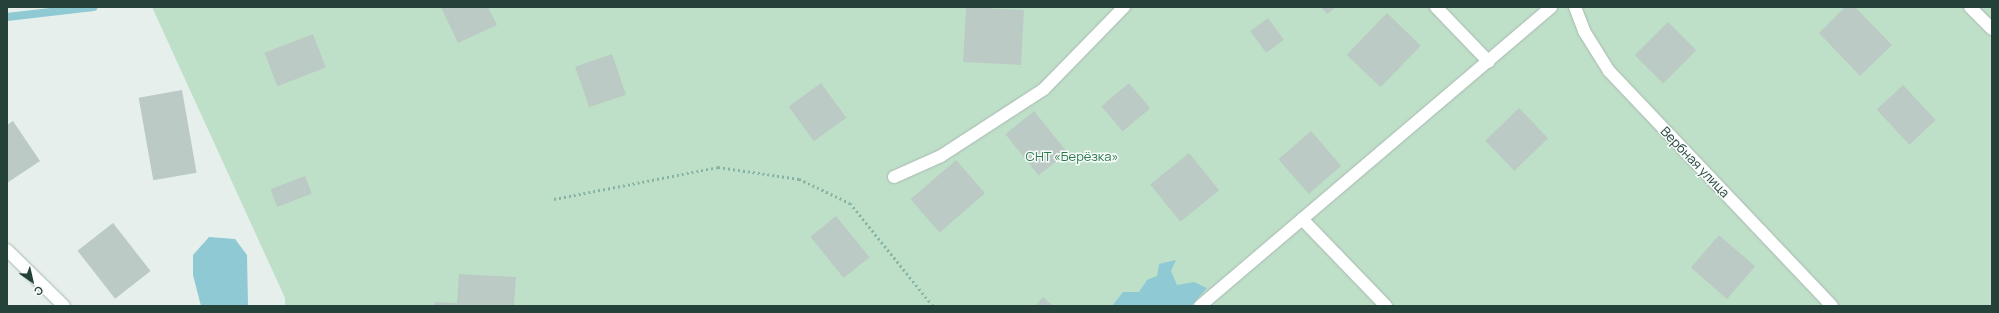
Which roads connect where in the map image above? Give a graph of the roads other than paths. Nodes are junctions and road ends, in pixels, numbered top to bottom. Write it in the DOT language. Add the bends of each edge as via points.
graph roads {
  1 [pos="1124,7"];
  2 [pos="1436,7"];
  3 [pos="1551,7"];
  4 [pos="1575,7"];
  5 [pos="1970,7"];
  6 [pos="1992,29"];
  7 [pos="1489,62"];
  8 [pos="894,177"];
  9 [pos="1302,219"];
  10 [pos="7,250"];
  11 [pos="64,306"];
  12 [pos="1200,306"];
  13 [pos="1386,306"];
  14 [pos="1832,306"];
  1 -- 8 [label="street" via="1044,89 941,156"];
  2 -- 7 [label="street"];
  3 -- 7 [label="street"];
  4 -- 14 [label="street, Вербная улица" via="1584,31 1609,71"];
  5 -- 6 [label="street"];
  7 -- 9 [label="street"];
  9 -- 12 [label="street"];
  9 -- 13 [label="street"];
  10 -- 11 [label="street"];
}
